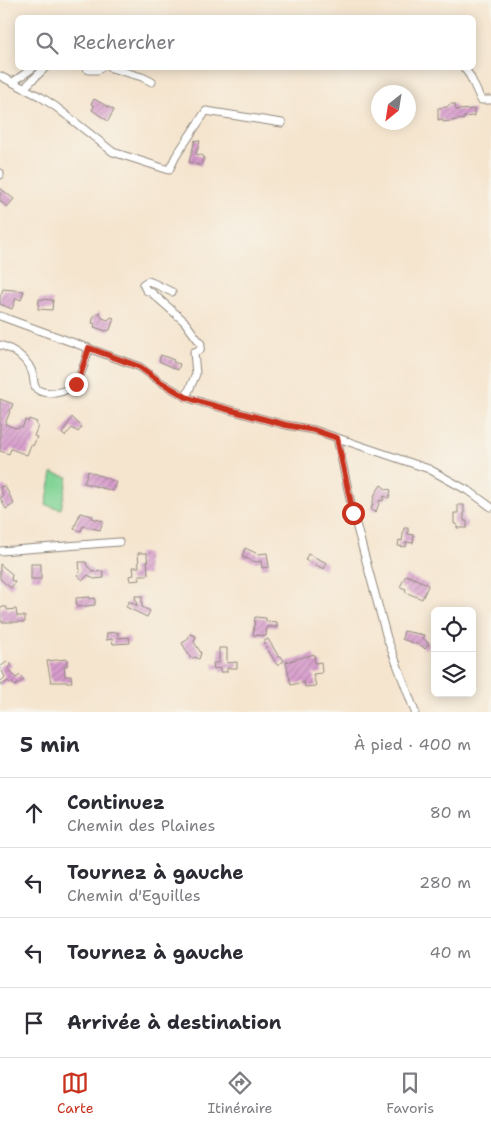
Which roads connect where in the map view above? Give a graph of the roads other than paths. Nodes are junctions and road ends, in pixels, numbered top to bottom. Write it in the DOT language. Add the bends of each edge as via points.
graph roads {
  1 [pos="30,70"];
  2 [pos="43,70"];
  3 [pos="119,70"];
  4 [pos="466,70"];
  5 [pos="0,76"];
  6 [pos="13,82"];
  7 [pos="152,82"];
  8 [pos="24,88"];
  9 [pos="491,100"];
  10 [pos="282,123"];
  11 [pos="172,292"];
  12 [pos="0,316"];
  13 [pos="0,345"];
  14 [pos="89,348"];
  15 [pos="186,397"];
  16 [pos="337,438"];
  17 [pos="491,507"];
  18 [pos="120,542"];
  19 [pos="0,551"];
  20 [pos="415,712"];
  1 -- 6 [label="street"];
  2 -- 8 [label="street"];
  3 -- 7 [label="street"];
  4 -- 9 [label="street" via="481,100"];
  5 -- 6 [label="street"];
  6 -- 8 [label="street"];
  8 -- 10 [label="street" via="113,152 169,170 206,111"];
  11 -- 15 [label="street" via="148,281 143,284 184,321 201,344 200,350 194,352 196,374"];
  12 -- 14 [label="street"];
  13 -- 14 [label="street" via="12,349 24,360 33,372 37,390 50,393 64,392 76,384"];
  14 -- 15 [label="street" via="140,367"];
  15 -- 16 [label="street"];
  16 -- 17 [label="street" via="429,469"];
  16 -- 20 [label="street" via="353,513 387,638"];
  18 -- 19 [label="street"];
}
